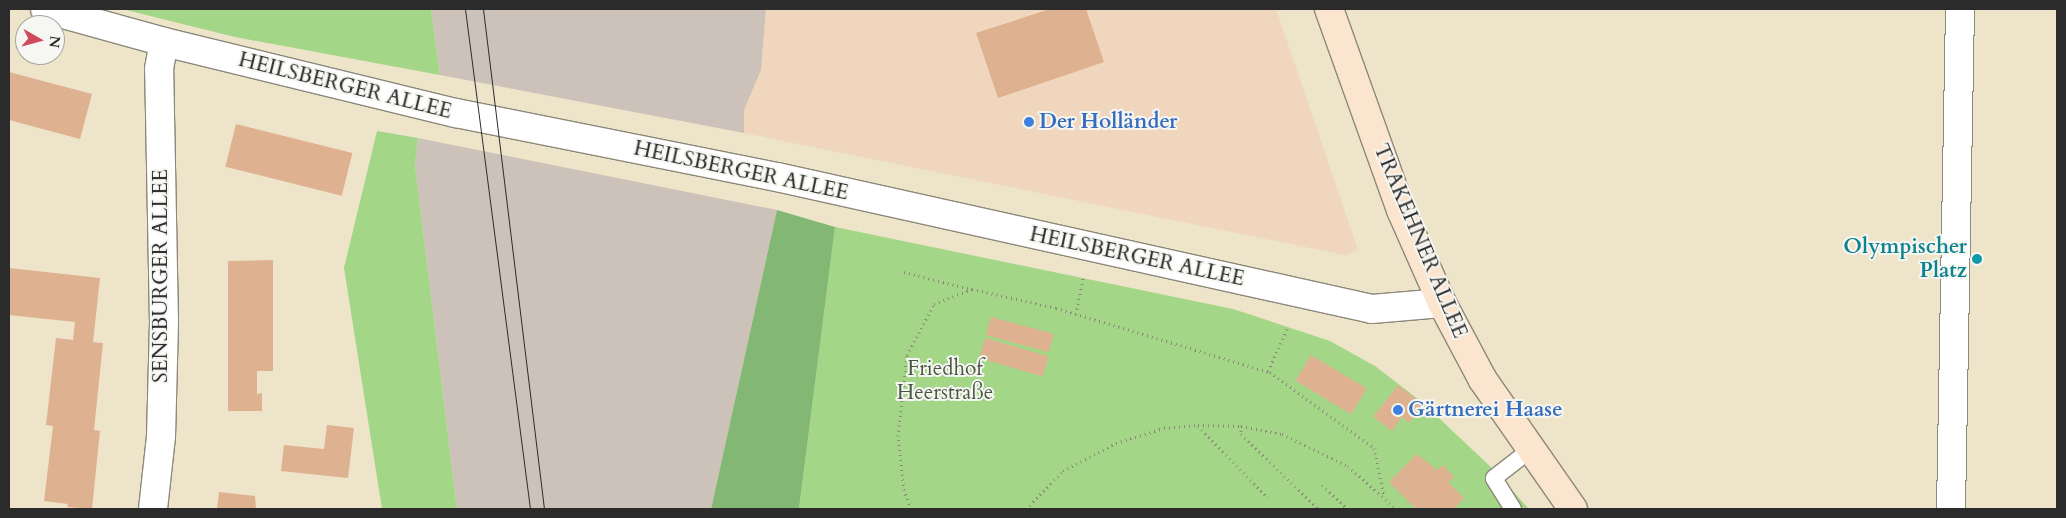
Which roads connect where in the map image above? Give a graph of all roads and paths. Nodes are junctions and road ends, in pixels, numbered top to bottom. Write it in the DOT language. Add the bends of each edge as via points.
graph roads {
  1 [pos="45,9"];
  2 [pos="1329,9"];
  3 [pos="1960,9"];
  4 [pos="164,42"];
  5 [pos="904,272"];
  6 [pos="1083,278"];
  7 [pos="972,289"];
  8 [pos="1442,303"];
  9 [pos="1076,314"];
  10 [pos="1288,327"];
  11 [pos="1268,371"];
  12 [pos="1198,425"];
  13 [pos="1241,426"];
  14 [pos="1530,450"];
  15 [pos="1322,485"];
  16 [pos="1384,496"];
  17 [pos="1268,498"];
  18 [pos="153,509"];
  19 [pos="910,509"];
  20 [pos="1026,509"];
  21 [pos="1318,509"];
  22 [pos="1348,509"];
  23 [pos="1396,509"];
  24 [pos="1513,509"];
  25 [pos="1573,509"];
  26 [pos="1951,509"];
  1 -- 4 [label="street, HEILSBERGER ALLEE"];
  2 -- 8 [label="main road, TRAKEHNER ALLEE" via="1401,210"];
  3 -- 26 [label="street"];
  4 -- 8 [label="street, HEILSBERGER ALLEE" via="456,113 777,177 1372,309"];
  4 -- 18 [label="street, SENSBURGER ALLEE" via="159,69 164,322 161,437"];
  5 -- 7 [label="path"];
  6 -- 9 [label="path"];
  7 -- 9 [label="path"];
  7 -- 19 [label="path" via="934,304 907,355 898,436 904,490"];
  8 -- 14 [label="main road, TRAKEHNER ALLEE" via="1483,380"];
  9 -- 11 [label="path"];
  10 -- 11 [label="path"];
  11 -- 16 [label="path" via="1374,448"];
  12 -- 13 [label="path"];
  12 -- 17 [label="path"];
  12 -- 20 [label="path" via="1164,428 1116,443 1063,471"];
  13 -- 16 [label="path" via="1282,434 1348,466"];
  13 -- 21 [label="path" via="1241,434"];
  14 -- 24 [label="lane" via="1494,478"];
  14 -- 25 [label="main road, TRAKEHNER ALLEE"];
  15 -- 22 [label="path"];
  16 -- 23 [label="path"];
}
